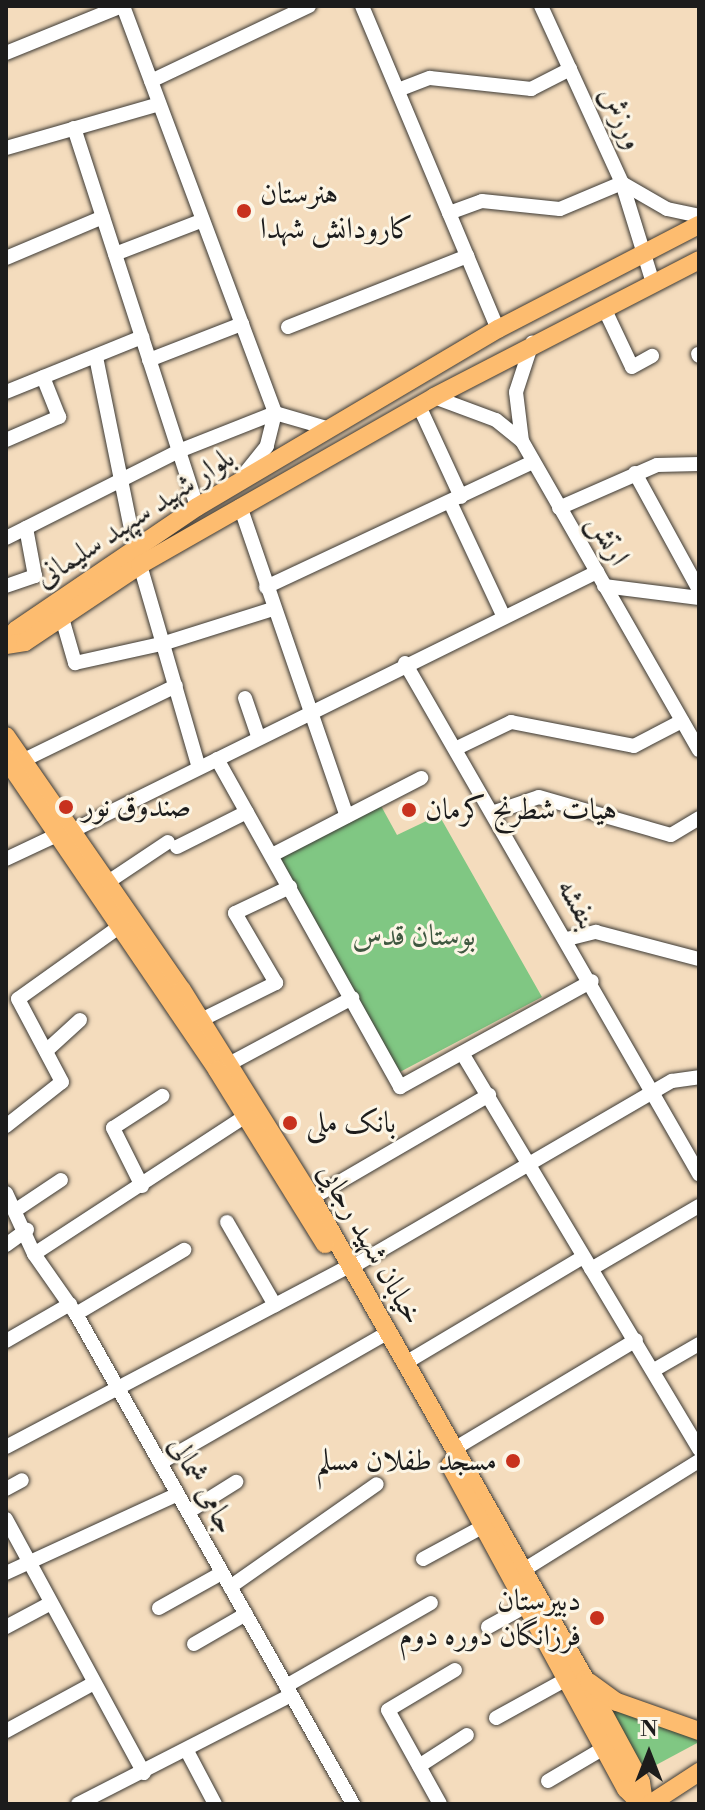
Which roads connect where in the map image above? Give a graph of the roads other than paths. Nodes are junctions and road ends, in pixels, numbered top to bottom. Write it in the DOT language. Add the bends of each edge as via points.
graph roads {
  1 [pos="123,6"];
  2 [pos="309,6"];
  3 [pos="362,6"];
  4 [pos="541,6"];
  5 [pos="6,53"];
  6 [pos="570,69"];
  7 [pos="151,81"];
  8 [pos="398,90"];
  9 [pos="159,104"];
  10 [pos="74,128"];
  11 [pos="6,148"];
  12 [pos="622,183"];
  13 [pos="449,213"];
  14 [pos="699,216"];
  15 [pos="103,217"];
  16 [pos="203,220"];
  17 [pos="699,225"];
  18 [pos="115,254"];
  19 [pos="644,254"];
  20 [pos="467,256"];
  21 [pos="6,258"];
  22 [pos="699,260"];
  23 [pos="653,283"];
  24 [pos="604,308"];
  25 [pos="242,324"];
  26 [pos="288,327"];
  27 [pos="498,329"];
  28 [pos="142,337"];
  29 [pos="532,343"];
  30 [pos="652,356"];
  31 [pos="96,357"];
  32 [pos="149,360"];
  33 [pos="43,377"];
  34 [pos="6,392"];
  35 [pos="427,401"];
  36 [pos="275,413"];
  37 [pos="330,429"];
  38 [pos="6,440"];
  39 [pos="522,441"];
  40 [pos="179,451"];
  41 [pos="533,462"];
  42 [pos="699,464"];
  43 [pos="635,473"];
  44 [pos="121,483"];
  45 [pos="236,483"];
  46 [pos="456,499"];
  47 [pos="240,506"];
  48 [pos="197,507"];
  49 [pos="559,508"];
  50 [pos="26,528"];
  51 [pos="6,538"];
  52 [pos="138,557"];
  53 [pos="600,579"];
  54 [pos="6,586"];
  55 [pos="266,587"];
  56 [pos="699,590"];
  57 [pos="699,598"];
  58 [pos="273,609"];
  59 [pos="503,615"];
  60 [pos="62,618"];
  61 [pos="165,643"];
  62 [pos="7,645"];
  63 [pos="405,663"];
  64 [pos="176,686"];
  65 [pos="245,698"];
  66 [pos="313,709"];
  67 [pos="682,721"];
  68 [pos="6,736"];
  69 [pos="258,736"];
  70 [pos="457,748"];
  71 [pos="699,750"];
  72 [pos="217,759"];
  73 [pos="15,760"];
  74 [pos="199,768"];
  75 [pos="421,778"];
  76 [pos="247,812"];
  77 [pos="495,812"];
  78 [pos="347,816"];
  79 [pos="699,818"];
  80 [pos="64,834"];
  81 [pos="272,855"];
  82 [pos="6,859"];
  83 [pos="108,882"];
  84 [pos="290,887"];
  85 [pos="119,927"];
  86 [pos="567,939"];
  87 [pos="699,959"];
  88 [pos="592,981"];
  89 [pos="175,993"];
  90 [pos="352,998"];
  91 [pos="80,1020"];
  92 [pos="201,1020"];
  93 [pos="46,1051"];
  94 [pos="462,1053"];
  95 [pos="229,1064"];
  96 [pos="699,1077"];
  97 [pos="654,1093"];
  98 [pos="489,1095"];
  99 [pos="162,1096"];
  100 [pos="244,1117"];
  101 [pos="6,1126"];
  102 [pos="529,1165"];
  103 [pos="699,1174"];
  104 [pos="61,1180"];
  105 [pos="142,1186"];
  106 [pos="6,1193"];
  107 [pos="312,1198"];
  108 [pos="699,1206"];
  109 [pos="16,1210"];
  110 [pos="227,1222"];
  111 [pos="27,1230"];
  112 [pos="6,1245"];
  113 [pos="184,1250"];
  114 [pos="34,1254"];
  115 [pos="587,1263"];
  116 [pos="347,1269"];
  117 [pos="275,1305"];
  118 [pos="73,1309"];
  119 [pos="380,1337"];
  120 [pos="636,1340"];
  121 [pos="6,1341"];
  122 [pos="699,1344"];
  123 [pos="407,1362"];
  124 [pos="654,1370"];
  125 [pos="117,1392"];
  126 [pos="427,1411"];
  127 [pos="6,1447"];
  128 [pos="454,1449"];
  129 [pos="699,1449"];
  130 [pos="699,1461"];
  131 [pos="160,1463"];
  132 [pos="22,1480"];
  133 [pos="236,1482"];
  134 [pos="377,1484"];
  135 [pos="6,1489"];
  136 [pos="178,1494"];
  137 [pos="188,1512"];
  138 [pos="6,1519"];
  139 [pos="482,1527"];
  140 [pos="423,1559"];
  141 [pos="29,1561"];
  142 [pos="522,1571"];
  143 [pos="6,1573"];
  144 [pos="222,1573"];
  145 [pos="230,1587"];
  146 [pos="51,1603"];
  147 [pos="431,1603"];
  148 [pos="526,1606"];
  149 [pos="159,1608"];
  150 [pos="246,1614"];
  151 [pos="6,1627"];
  152 [pos="488,1627"];
  153 [pos="194,1644"];
  154 [pos="455,1670"];
  155 [pos="576,1679"];
  156 [pos="94,1683"];
  157 [pos="289,1690"];
  158 [pos="496,1718"];
  159 [pos="6,1731"];
  160 [pos="699,1731"];
  161 [pos="467,1735"];
  162 [pos="604,1748"];
  163 [pos="187,1751"];
  164 [pos="419,1766"];
  165 [pos="144,1773"];
  166 [pos="697,1777"];
  167 [pos="548,1781"];
  168 [pos="78,1804"];
  169 [pos="215,1804"];
  170 [pos="353,1804"];
  171 [pos="440,1804"];
  172 [pos="645,1804"];
  1 -- 5 [label="street"];
  1 -- 7 [label="street"];
  2 -- 7 [label="street"];
  3 -- 8 [label="street"];
  4 -- 6 [label="street, ورزش"];
  6 -- 8 [label="street" via="531,89 430,78"];
  6 -- 12 [label="street, ورزش"];
  7 -- 9 [label="street"];
  8 -- 13 [label="street"];
  9 -- 10 [label="street"];
  9 -- 16 [label="street"];
  10 -- 11 [label="street"];
  10 -- 15 [label="street"];
  12 -- 13 [label="street" via="560,209 482,201"];
  12 -- 14 [label="street" via="667,209"];
  12 -- 19 [label="street, ورزش"];
  13 -- 20 [label="street"];
  15 -- 18 [label="street"];
  15 -- 21 [label="street"];
  16 -- 18 [label="street"];
  16 -- 25 [label="street"];
  17 -- 19 [label="main road, بلوار شهید سپهبد سلیمانی"];
  18 -- 28 [label="street"];
  19 -- 23 [label="street, ورزش"];
  19 -- 27 [label="main road, بلوار شهید سپهبد سلیمانی"];
  20 -- 26 [label="street"];
  20 -- 27 [label="street"];
  22 -- 23 [label="main road, بلوار شهید سپهبد سلیمانی"];
  23 -- 24 [label="main road, بلوار شهید سپهبد سلیمانی"];
  24 -- 29 [label="main road, بلوار شهید سپهبد سلیمانی"];
  24 -- 30 [label="street" via="632,367"];
  25 -- 32 [label="street"];
  25 -- 36 [label="street"];
  27 -- 37 [label="main road, بلوار شهید سپهبد سلیمانی"];
  28 -- 31 [label="street"];
  28 -- 32 [label="street"];
  29 -- 35 [label="main road, بلوار شهید سپهبد سلیمانی"];
  29 -- 39 [label="street" via="516,392"];
  31 -- 33 [label="street"];
  31 -- 44 [label="street"];
  32 -- 40 [label="street"];
  33 -- 34 [label="street"];
  33 -- 38 [label="street" via="59,417"];
  35 -- 39 [label="street, ارتش" via="496,420"];
  35 -- 46 [label="street"];
  35 -- 47 [label="main road, بلوار شهید سپهبد سلیمانی"];
  36 -- 37 [label="street"];
  36 -- 40 [label="street"];
  36 -- 45 [label="street" via="267,446"];
  37 -- 45 [label="main road, بلوار شهید سپهبد سلیمانی"];
  39 -- 41 [label="street, ارتش"];
  40 -- 44 [label="street"];
  40 -- 48 [label="street"];
  41 -- 46 [label="street"];
  41 -- 49 [label="street, ارتش"];
  42 -- 43 [label="street" via="663,464"];
  43 -- 49 [label="street"];
  43 -- 56 [label="street"];
  44 -- 50 [label="street"];
  44 -- 52 [label="street"];
  45 -- 48 [label="main road, بلوار شهید سپهبد سلیمانی"];
  46 -- 55 [label="street"];
  46 -- 59 [label="street"];
  47 -- 52 [label="main road, بلوار شهید سپهبد سلیمانی"];
  47 -- 55 [label="street"];
  48 -- 52 [label="main road, بلوار شهید سپهبد سلیمانی"];
  49 -- 53 [label="street, ارتش"];
  50 -- 51 [label="street"];
  50 -- 54 [label="street" via="35,576"];
  52 -- 60 [label="main road, بلوار شهید سپهبد سلیمانی"];
  52 -- 61 [label="street"];
  52 -- 62 [label="main road, بلوار شهید سپهبد سلیمانی" via="16,630"];
  53 -- 57 [label="street"];
  53 -- 59 [label="street"];
  53 -- 67 [label="street, ارتش"];
  55 -- 58 [label="street"];
  58 -- 61 [label="street"];
  58 -- 66 [label="street"];
  59 -- 63 [label="street"];
  60 -- 61 [label="street" via="72,662"];
  60 -- 62 [label="main road, بلوار شهید سپهبد سلیمانی" via="25,642"];
  61 -- 64 [label="street"];
  63 -- 66 [label="street"];
  63 -- 70 [label="street, بنفشه"];
  64 -- 73 [label="street"];
  64 -- 74 [label="street"];
  65 -- 69 [label="street"];
  66 -- 69 [label="street"];
  66 -- 78 [label="street"];
  67 -- 70 [label="street" via="634,746 511,722"];
  67 -- 71 [label="street, ارتش"];
  68 -- 73 [label="main road, خیابان شهید رجایی"];
  69 -- 72 [label="street"];
  70 -- 77 [label="street, بنفشه"];
  72 -- 74 [label="street"];
  72 -- 76 [label="street"];
  73 -- 80 [label="main road, خیابان شهید رجایی"];
  74 -- 80 [label="street"];
  75 -- 78 [label="street"];
  76 -- 81 [label="street"];
  76 -- 83 [label="street" via="173,844"];
  77 -- 79 [label="street" via="539,797 671,835"];
  77 -- 86 [label="street, بنفشه"];
  78 -- 81 [label="street"];
  80 -- 82 [label="street"];
  80 -- 83 [label="main road, خیابان شهید رجایی"];
  80 -- 85 [label="main road, خیابان شهید رجایی"];
  81 -- 84 [label="street"];
  83 -- 89 [label="main road, خیابان شهید رجایی"];
  84 -- 90 [label="street"];
  84 -- 92 [label="street" via="235,913 276,983"];
  85 -- 89 [label="main road, خیابان شهید رجایی"];
  85 -- 93 [label="street" via="18,999"];
  86 -- 87 [label="street" via="596,932"];
  86 -- 88 [label="street, بنفشه"];
  88 -- 94 [label="street"];
  88 -- 97 [label="street, بنفشه"];
  89 -- 92 [label="main road, خیابان شهید رجایی"];
  89 -- 100 [label="main road, خیابان شهید رجایی"];
  90 -- 94 [label="street" via="400,1087"];
  90 -- 95 [label="street"];
  91 -- 93 [label="street"];
  92 -- 95 [label="main road, خیابان شهید رجایی"];
  93 -- 101 [label="street" via="62,1082"];
  94 -- 98 [label="street"];
  95 -- 107 [label="main road, خیابان شهید رجایی"];
  96 -- 97 [label="street" via="682,1078"];
  97 -- 102 [label="street"];
  97 -- 103 [label="street, بنفشه"];
  98 -- 102 [label="street"];
  98 -- 107 [label="street"];
  99 -- 105 [label="street" via="113,1128"];
  100 -- 105 [label="street"];
  100 -- 116 [label="main road, خیابان شهید رجایی"];
  102 -- 115 [label="street"];
  102 -- 116 [label="street"];
  104 -- 109 [label="street"];
  105 -- 114 [label="street"];
  106 -- 109 [label="street, جامی شمالی"];
  107 -- 116 [label="main road, خیابان شهید رجایی"];
  108 -- 115 [label="street"];
  109 -- 111 [label="street, جامی شمالی"];
  110 -- 117 [label="street"];
  111 -- 112 [label="street"];
  111 -- 114 [label="street, جامی شمالی"];
  113 -- 118 [label="street"];
  114 -- 118 [label="street, جامی شمالی"];
  115 -- 120 [label="street"];
  115 -- 123 [label="street"];
  116 -- 117 [label="street"];
  116 -- 119 [label="main road, خیابان شهید رجایی"];
  116 -- 123 [label="main road, خیابان شهید رجایی"];
  117 -- 125 [label="street"];
  118 -- 121 [label="street"];
  118 -- 125 [label="street, جامی شمالی"];
  119 -- 126 [label="main road, خیابان شهید رجایی"];
  119 -- 131 [label="street"];
  120 -- 124 [label="street"];
  120 -- 128 [label="street"];
  122 -- 124 [label="street"];
  123 -- 126 [label="main road, خیابان شهید رجایی"];
  124 -- 129 [label="street"];
  125 -- 127 [label="street"];
  125 -- 131 [label="street, جامی شمالی"];
  126 -- 128 [label="main road, خیابان شهید رجایی"];
  126 -- 139 [label="main road, خیابان شهید رجایی"];
  128 -- 142 [label="main road, خیابان شهید رجایی"];
  130 -- 142 [label="street"];
  131 -- 136 [label="street, جامی شمالی"];
  132 -- 135 [label="street"];
  133 -- 137 [label="street"];
  134 -- 145 [label="street"];
  136 -- 137 [label="street, جامی شمالی"];
  136 -- 141 [label="street"];
  137 -- 144 [label="street, جامی شمالی"];
  138 -- 141 [label="street"];
  139 -- 140 [label="street"];
  139 -- 148 [label="main road, خیابان شهید رجایی"];
  141 -- 143 [label="street"];
  141 -- 146 [label="street"];
  142 -- 155 [label="main road, خیابان شهید رجایی"];
  144 -- 145 [label="street, جامی شمالی"];
  144 -- 149 [label="street"];
  145 -- 150 [label="street, جامی شمالی"];
  146 -- 151 [label="street"];
  146 -- 156 [label="street"];
  147 -- 157 [label="street"];
  148 -- 152 [label="street"];
  148 -- 155 [label="main road, خیابان شهید رجایی"];
  150 -- 153 [label="street"];
  150 -- 157 [label="street, جامی شمالی"];
  154 -- 164 [label="street" via="388,1710"];
  155 -- 158 [label="street"];
  155 -- 160 [label="main road" via="617,1702"];
  155 -- 162 [label="main road, خیابان شهید رجایی"];
  155 -- 172 [label="main road, خیابان شهید رجایی" via="641,1782"];
  156 -- 159 [label="street"];
  156 -- 165 [label="street"];
  157 -- 163 [label="street"];
  157 -- 170 [label="street, جامی شمالی"];
  161 -- 164 [label="street"];
  162 -- 167 [label="street"];
  162 -- 172 [label="main road, خیابان شهید رجایی"];
  163 -- 165 [label="street"];
  163 -- 169 [label="street"];
  164 -- 171 [label="street"];
  165 -- 168 [label="street"];
  166 -- 172 [label="main road"];
}
